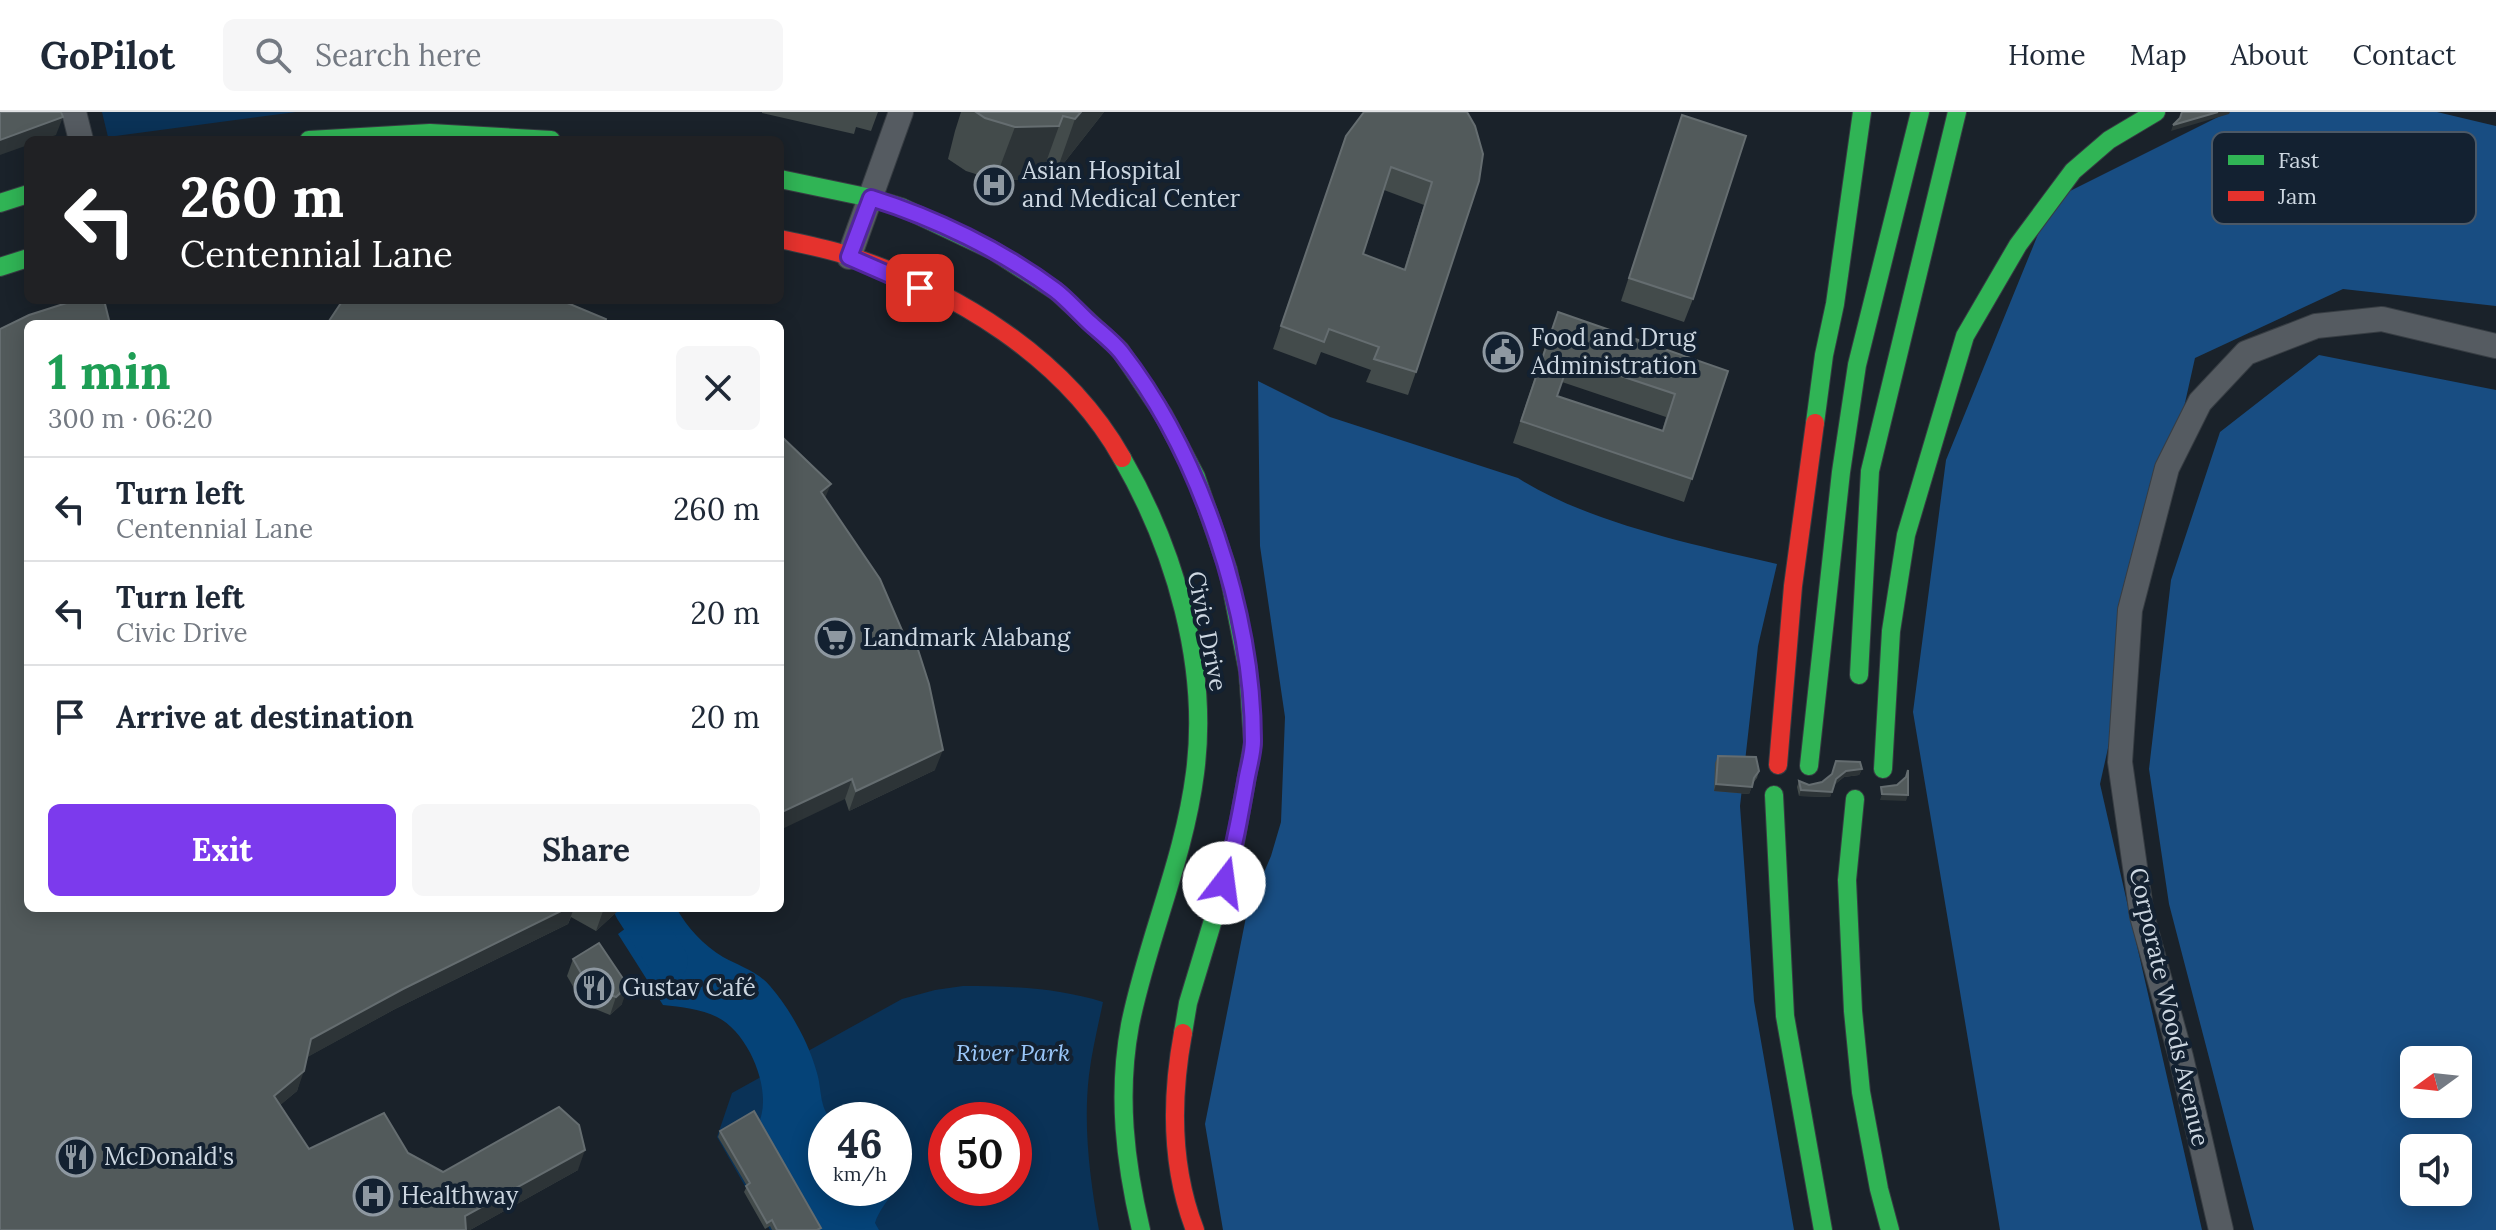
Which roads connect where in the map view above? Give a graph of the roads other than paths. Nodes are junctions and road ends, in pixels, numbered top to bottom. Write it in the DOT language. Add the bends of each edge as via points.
graph roads {
  1 [pos="74,112"];
  2 [pos="901,112"];
  3 [pos="1862,112"];
  4 [pos="1920,112"];
  5 [pos="1957,112"];
  6 [pos="2156,112"];
  7 [pos="80,136"];
  8 [pos="345,136"];
  9 [pos="521,136"];
  10 [pos="784,180"];
  11 [pos="24,195"];
  12 [pos="871,198"];
  13 [pos="0,203"];
  14 [pos="784,240"];
  15 [pos="849,257"];
  16 [pos="24,259"];
  17 [pos="0,267"];
  18 [pos="2496,346"];
  19 [pos="1858,690"];
  20 [pos="1778,765"];
  21 [pos="1809,766"];
  22 [pos="1883,769"];
  23 [pos="1774,795"];
  24 [pos="1855,799"];
  25 [pos="1847,880"];
  26 [pos="1796,893"];
  27 [pos="1831,964"];
  28 [pos="1783,984"];
  29 [pos="1141,1230"];
  30 [pos="1195,1230"];
  31 [pos="1823,1230"];
  32 [pos="1890,1230"];
  33 [pos="2221,1230"];
  1 -- 7 [label="street"];
  2 -- 12 [label="street"];
  3 -- 20 [label="main road" via="1793,586"];
  4 -- 21 [label="main road" via="1857,365"];
  5 -- 19 [label="main road" via="1870,471"];
  6 -- 22 [label="main road" via="2109,140 2073,171 2018,245 1965,336 1906,535 1891,631"];
  8 -- 9 [label="main road"];
  10 -- 12 [label="main road, Civic Drive"];
  11 -- 13 [label="main road"];
  12 -- 15 [label="street"];
  12 -- 30 [label="main road, Civic Drive" via="994,251 1056,291 1120,350 1163,414 1196,477 1228,570 1248,671 1253,743 1233,854 1188,1003 1175,1077 1177,1164"];
  14 -- 15 [label="main road, Civic Drive"];
  15 -- 29 [label="main road, Civic Drive" via="944,299 1010,337 1063,380 1111,439 1152,514 1180,591 1197,687 1199,740 1185,831 1137,994 1123,1071 1128,1177"];
  16 -- 17 [label="main road"];
  18 -- 33 [label="street, Corporate Woods Avenue" via="2382,319 2316,326 2246,353 2200,402 2167,468 2130,610 2120,762 2142,916"];
  23 -- 28 [label="main road"];
  24 -- 25 [label="main road"];
  25 -- 27 [label="main road"];
  25 -- 32 [label="main road" via="1861,1092"];
  26 -- 28 [label="main road"];
  28 -- 31 [label="main road"];
}
